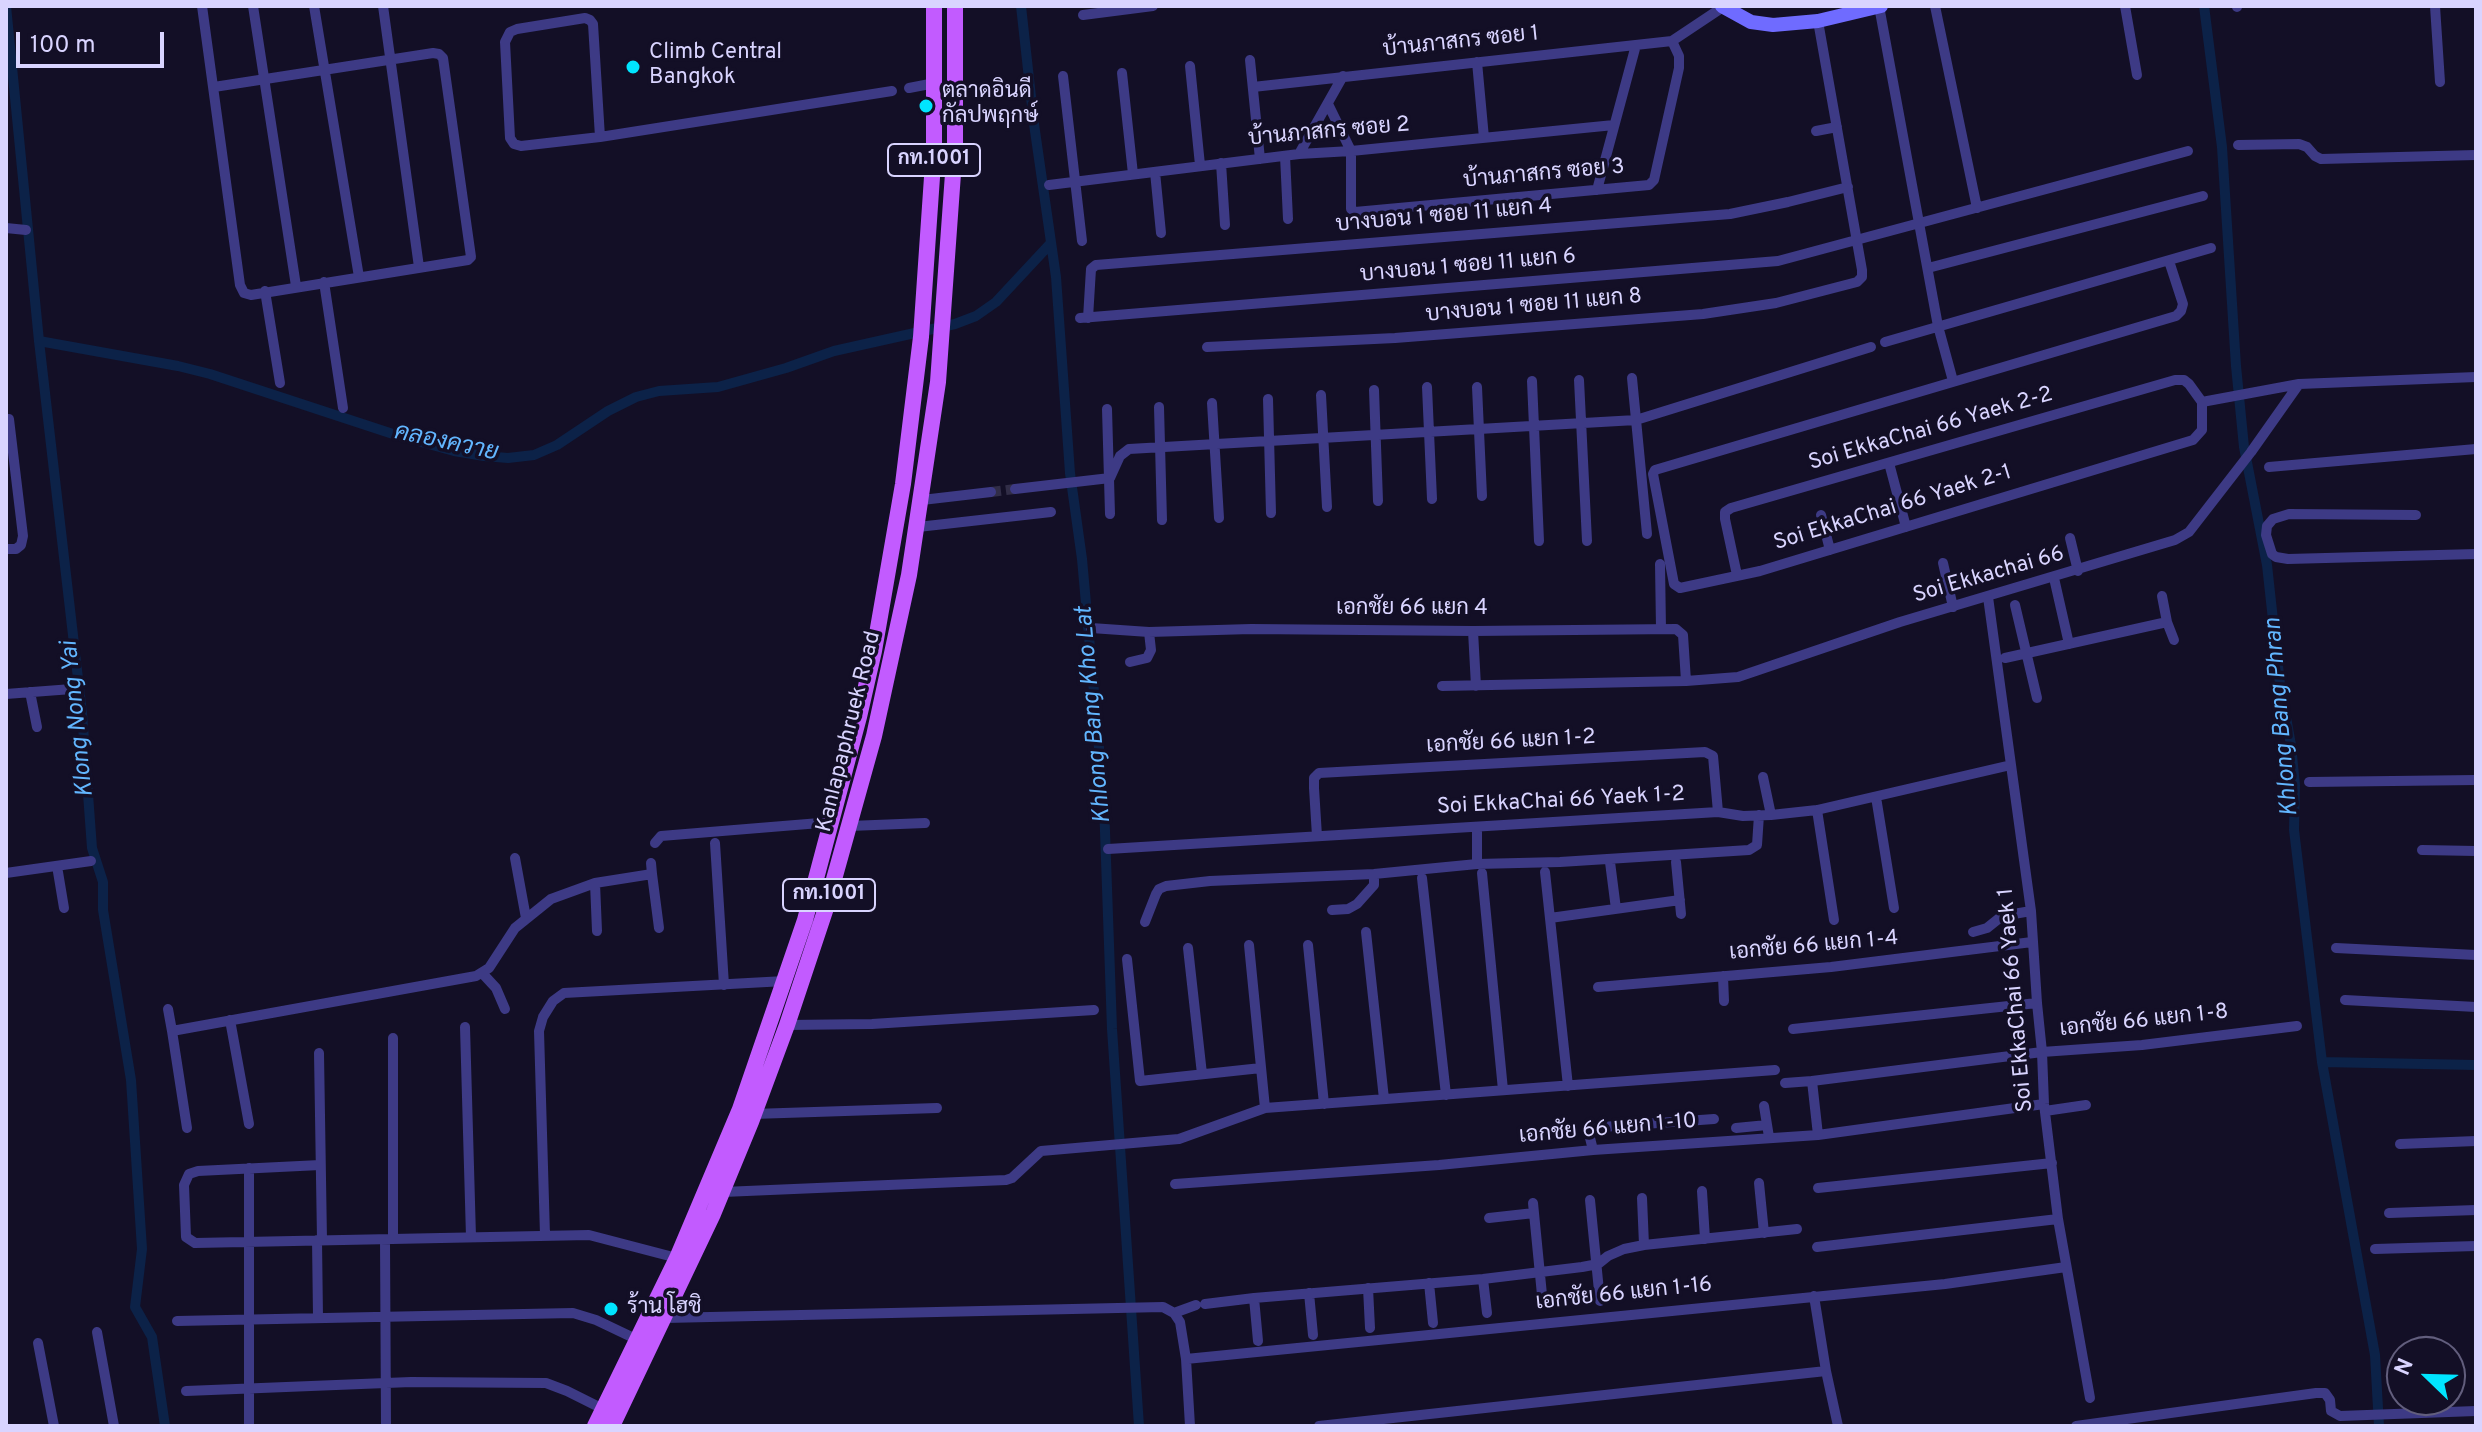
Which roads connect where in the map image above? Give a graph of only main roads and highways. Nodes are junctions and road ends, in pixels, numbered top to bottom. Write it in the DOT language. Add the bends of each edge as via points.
graph roads {
  1 [pos="934,6"];
  2 [pos="955,6"];
  3 [pos="1880,6"];
  4 [pos="1722,7"];
  5 [pos="595,1426"];
  6 [pos="612,1426"];
  1 -- 5 [label="main road, Kanlapaphruek Road / กท.1001" via="931,219 921,337 903,484 859,717 805,920 730,1134"];
  2 -- 6 [label="main road, Kanlapaphruek Road / กท.1001" via="955,146 945,313 918,527 892,659 850,826 787,1025 723,1192"];
  3 -- 4 [label="main road" via="1773,25 1751,22"];
}
